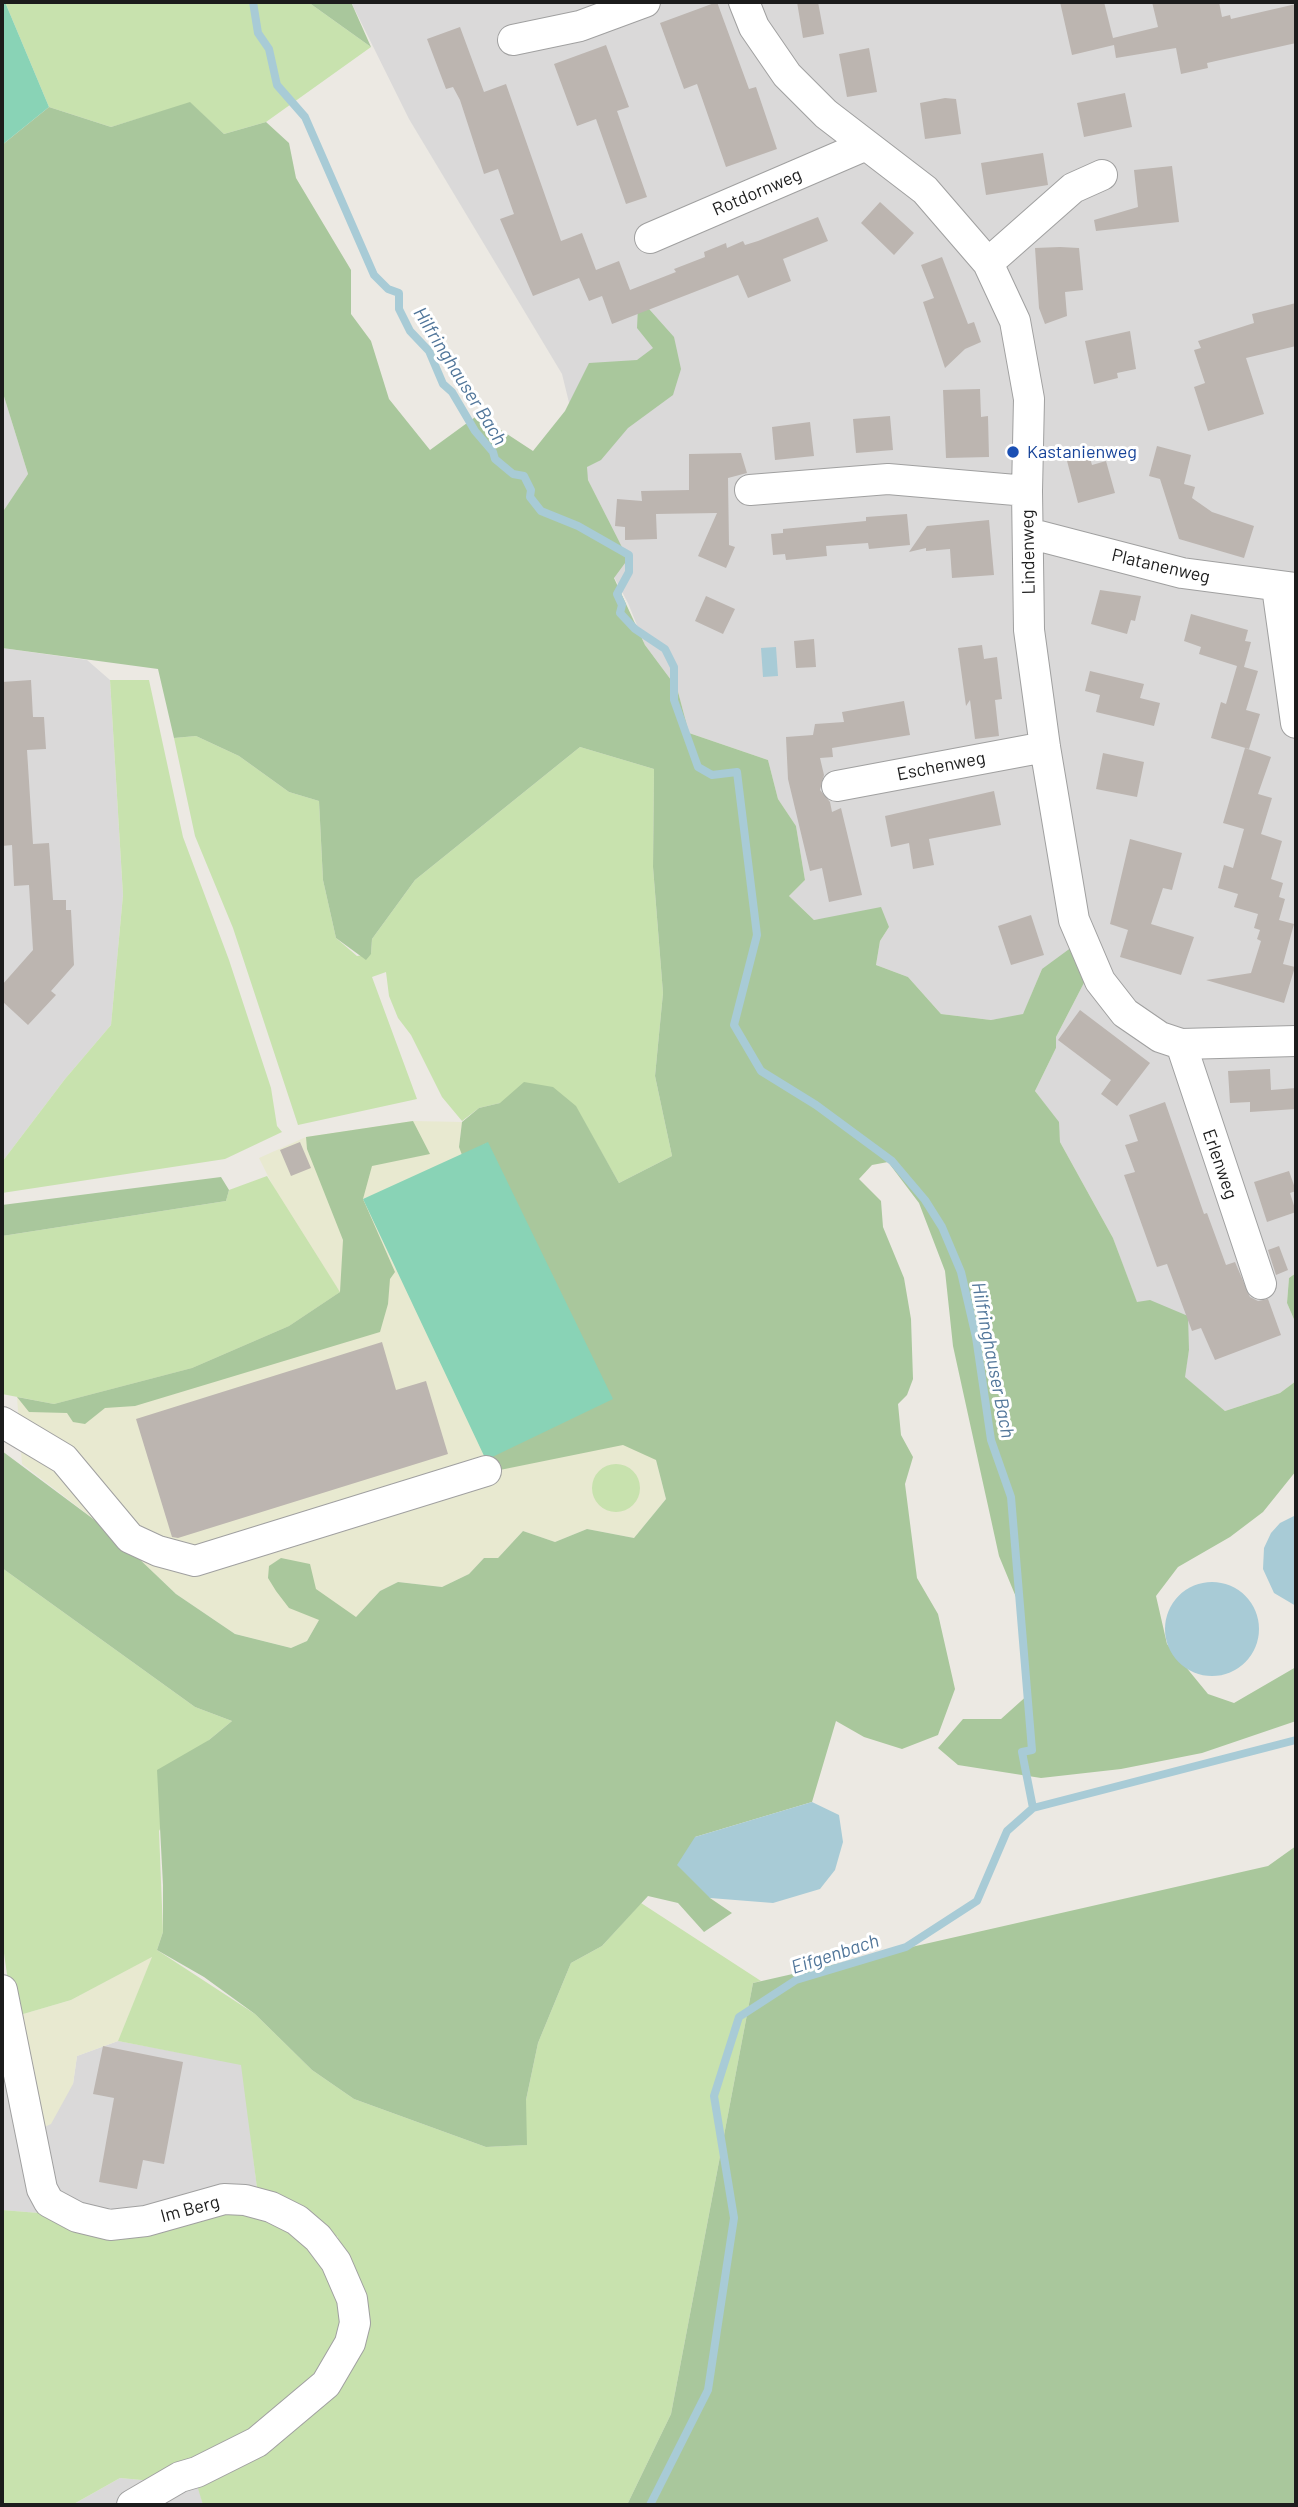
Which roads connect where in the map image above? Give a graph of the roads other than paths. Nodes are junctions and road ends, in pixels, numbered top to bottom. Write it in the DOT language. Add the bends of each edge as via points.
graph roads {
  1 [pos="645,2"];
  2 [pos="744,2"];
  3 [pos="513,40"];
  4 [pos="864,146"];
  5 [pos="1102,175"];
  6 [pos="650,238"];
  7 [pos="988,263"];
  8 [pos="750,490"];
  9 [pos="1027,491"];
  10 [pos="1028,533"];
  11 [pos="1287,588"];
  12 [pos="1296,723"];
  13 [pos="1045,747"];
  14 [pos="837,786"];
  15 [pos="1296,1041"];
  16 [pos="1181,1044"];
  17 [pos="1261,1284"];
  18 [pos="2,1422"];
  19 [pos="486,1471"];
  20 [pos="2,1990"];
  21 [pos="132,2505"];
  1 -- 3 [label="street" via="580,26"];
  2 -- 4 [label="street, Lindenweg" via="754,27 787,75"];
  4 -- 6 [label="street, Rotdornweg"];
  4 -- 7 [label="street, Lindenweg" via="925,190"];
  5 -- 7 [label="street" via="1073,188"];
  7 -- 9 [label="street, Lindenweg" via="1015,321 1029,399"];
  8 -- 9 [label="street" via="888,479"];
  9 -- 10 [label="street, Lindenweg"];
  10 -- 11 [label="street, Platanenweg" via="1182,573"];
  10 -- 13 [label="street, Lindenweg" via="1030,630"];
  11 -- 12 [label="street"];
  13 -- 14 [label="street, Eschenweg"];
  13 -- 16 [label="street, Lindenweg" via="1074,920 1101,981 1125,1013 1160,1037"];
  15 -- 16 [label="street, Lindenweg"];
  16 -- 17 [label="street, Erlenweg"];
  18 -- 19 [label="street" via="64,1459 130,1538 195,1561"];
  20 -- 21 [label="street, Im Berg" via="42,2189 50,2202 77,2217 110,2225 146,2221 224,2199 271,2207 318,2238 336,2262 352,2299 355,2323 350,2343 326,2384 257,2442"];
}
